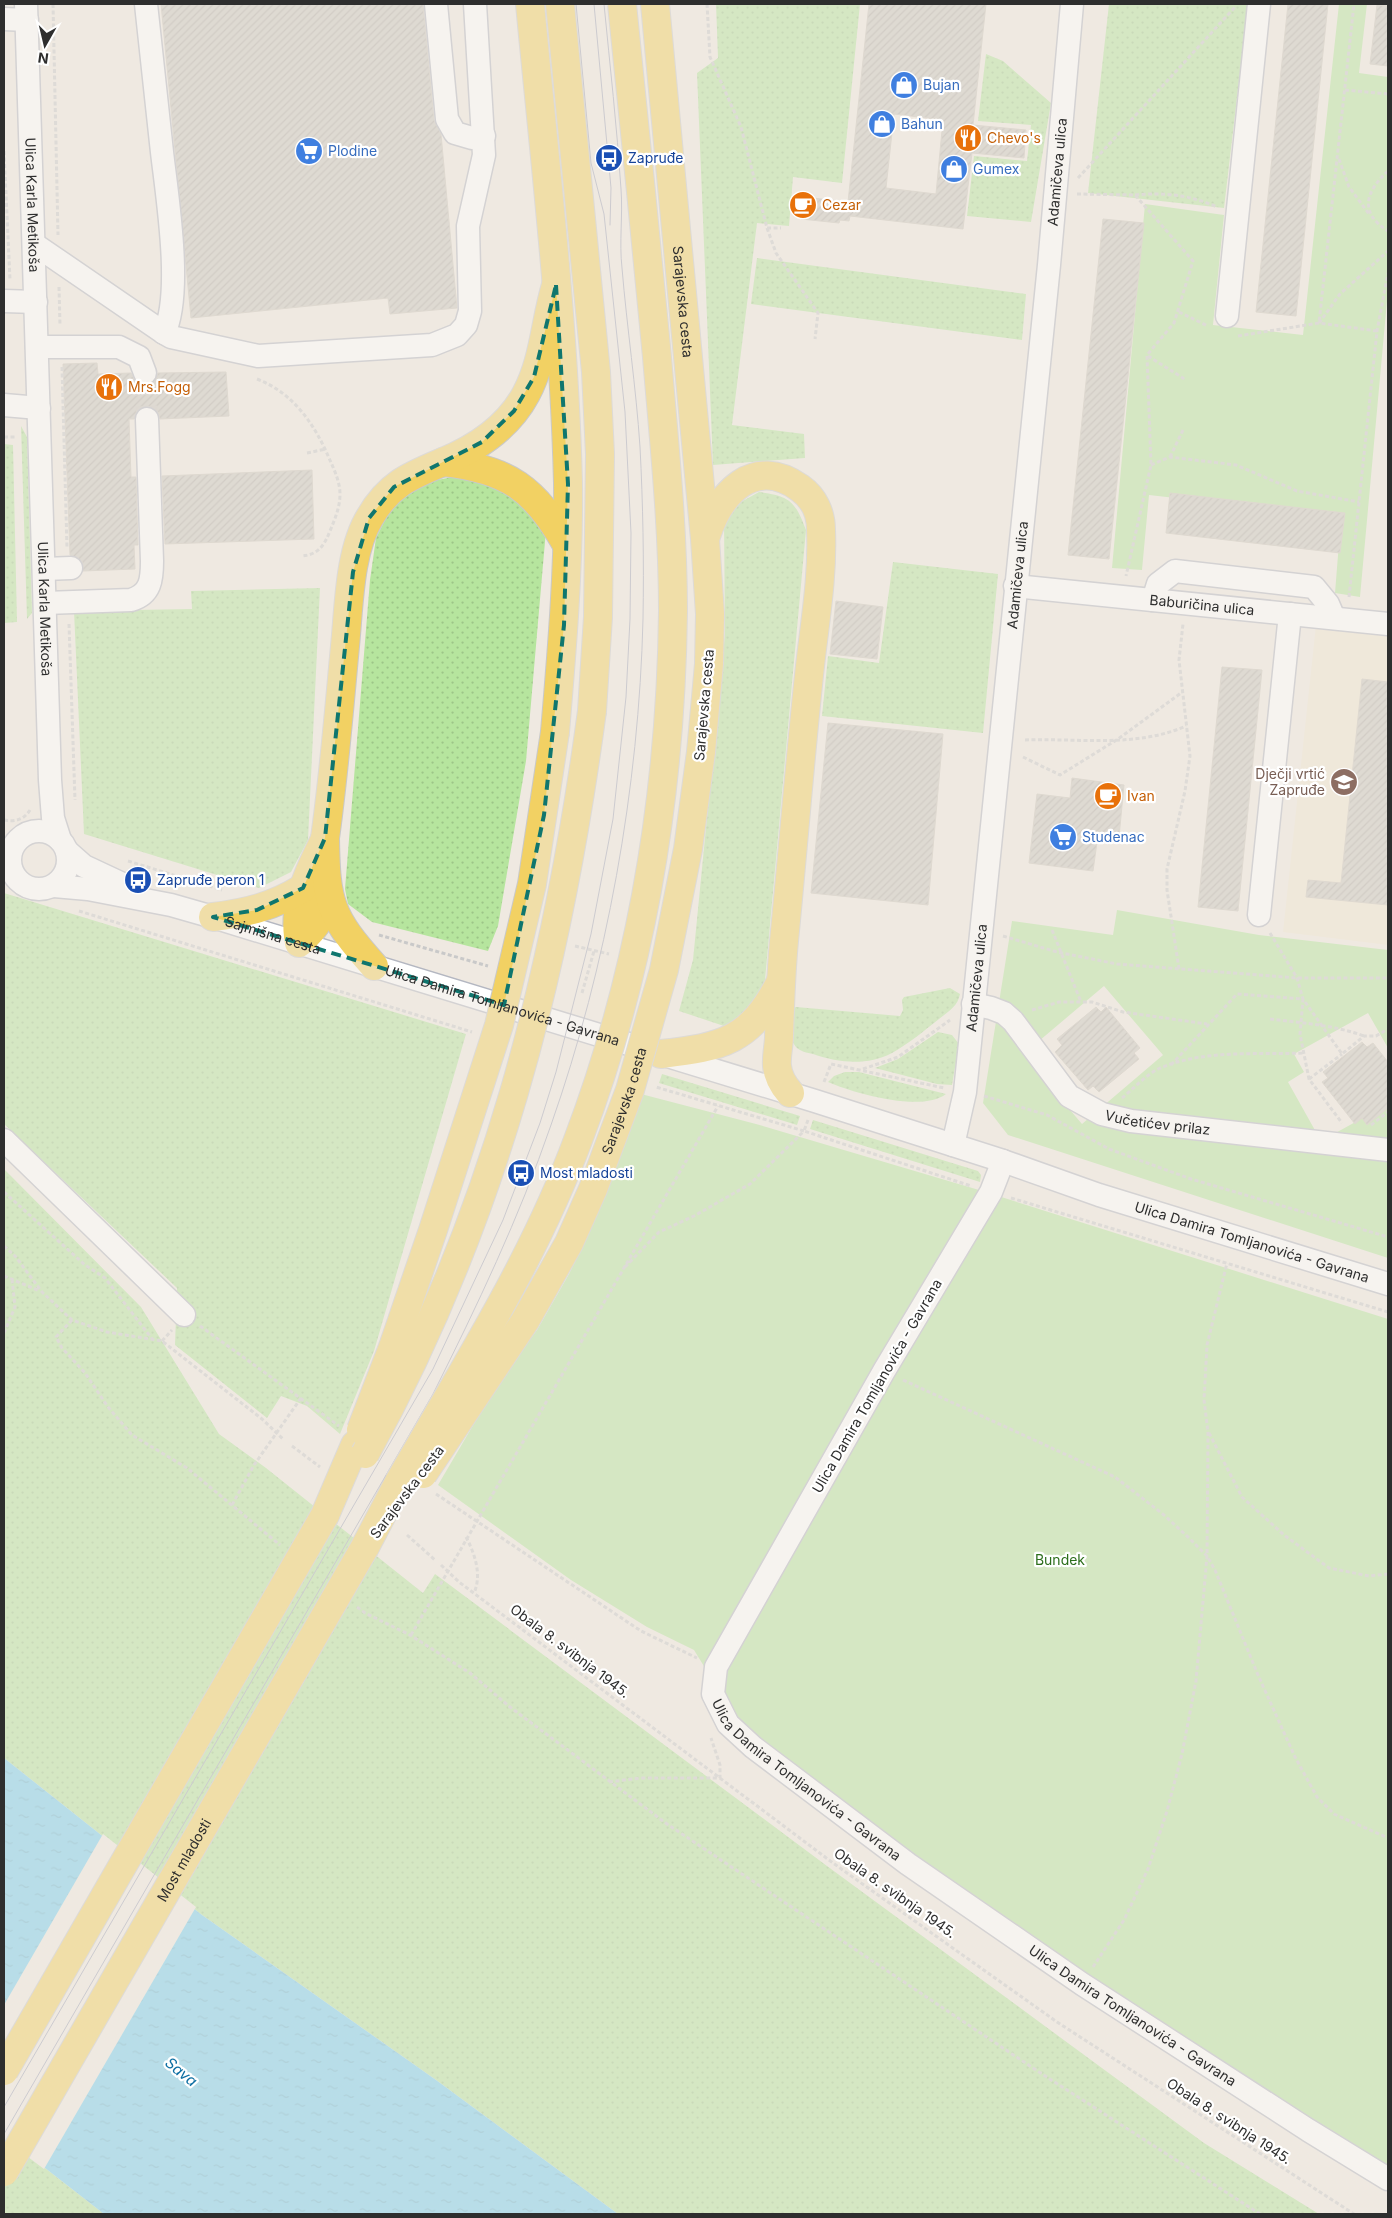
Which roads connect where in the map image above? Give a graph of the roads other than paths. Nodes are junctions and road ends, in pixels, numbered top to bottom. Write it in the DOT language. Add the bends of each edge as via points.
graph roads {
  1 [pos="146,4"];
  2 [pos="436,4"];
  3 [pos="475,4"];
  4 [pos="530,4"];
  5 [pos="560,4"];
  6 [pos="622,4"];
  7 [pos="655,4"];
  8 [pos="1072,4"];
  9 [pos="1259,4"];
  10 [pos="27,12"];
  11 [pos="4,19"];
  12 [pos="484,136"];
  13 [pos="34,244"];
  14 [pos="556,285"];
  15 [pos="7,294"];
  16 [pos="36,302"];
  17 [pos="1229,326"];
  18 [pos="164,333"];
  19 [pos="37,347"];
  20 [pos="145,373"];
  21 [pos="4,405"];
  22 [pos="39,408"];
  23 [pos="147,419"];
  24 [pos="444,462"];
  25 [pos="706,539"];
  26 [pos="567,545"];
  27 [pos="69,568"];
  28 [pos="44,569"];
  29 [pos="1015,586"];
  30 [pos="1153,600"];
  31 [pos="45,603"];
  32 [pos="1290,614"];
  33 [pos="1340,619"];
  34 [pos="1388,624"];
  35 [pos="50,780"];
  36 [pos="19,836"];
  37 [pos="64,845"];
  38 [pos="11,875"];
  39 [pos="54,886"];
  40 [pos="316,889"];
  41 [pos="171,905"];
  42 [pos="1259,915"];
  43 [pos="213,917"];
  44 [pos="299,943"];
  45 [pos="374,966"];
  46 [pos="780,981"];
  47 [pos="973,1004"];
  48 [pos="661,1054"];
  49 [pos="790,1093"];
  50 [pos="4,1140"];
  51 [pos="953,1145"];
  52 [pos="1388,1150"];
  53 [pos="1002,1161"];
  54 [pos="1388,1284"];
  55 [pos="184,1315"];
  56 [pos="354,1443"];
  57 [pos="413,1488"];
  58 [pos="365,1547"];
  59 [pos="4,2071"];
  60 [pos="4,2172"];
  61 [pos="1388,2179"];
  1 -- 18 [label="street" via="170,222 172,293 170,320"];
  2 -- 12 [label="street" via="447,119 455,133 472,138"];
  3 -- 12 [label="street"];
  4 -- 14 [label="main road"];
  5 -- 56 [label="main road, bridge" via="596,372 600,454 598,617 592,710 581,791 554,940 492,1169 454,1270 408,1374"];
  6 -- 57 [label="main road, Sarajevska cesta, bridge" via="672,546 673,612 667,747 657,835 618,1016 578,1141 553,1202"];
  7 -- 25 [label="main road, Sarajevska cesta"];
  8 -- 29 [label="street, Adamičeva ulica" via="1049,265"];
  9 -- 17 [label="street"];
  10 -- 11 [label="street"];
  10 -- 13 [label="street, Ulica Karla Metikoša"];
  12 -- 18 [label="street" via="484,154 468,226 470,311 466,325 457,335 432,345 258,356"];
  13 -- 16 [label="street, Ulica Karla Metikoša"];
  13 -- 18 [label="street"];
  14 -- 24 [label="main road" via="540,358 526,394 500,428 482,442"];
  14 -- 26 [label="main road" via="568,484"];
  15 -- 16 [label="street"];
  16 -- 19 [label="street, Ulica Karla Metikoša"];
  19 -- 20 [label="street" via="119,347 139,356"];
  19 -- 22 [label="street, Ulica Karla Metikoša"];
  21 -- 22 [label="street"];
  22 -- 28 [label="street, Ulica Karla Metikoša"];
  23 -- 31 [label="street" via="152,581 141,597 131,600"];
  24 -- 26 [label="main road" via="488,470 515,482 551,516"];
  24 -- 40 [label="main road" via="409,477 382,500 369,518 358,548 348,613 325,838"];
  25 -- 46 [label="main road" via="712,518 729,492 745,480 761,476 791,482 815,503 819,515 817,612"];
  25 -- 57 [label="main road, Sarajevska cesta, bridge" via="710,614 708,664 701,752 686,866 664,970 630,1090 569,1243 526,1321"];
  26 -- 56 [label="main road, bridge" via="556,732 532,884 499,1025 393,1347"];
  27 -- 28 [label="street"];
  28 -- 31 [label="street, Ulica Karla Metikoša"];
  29 -- 30 [label="street, Baburičina ulica"];
  29 -- 47 [label="street, Adamičeva ulica"];
  30 -- 32 [label="street, Baburičina ulica"];
  30 -- 33 [label="street" via="1158,584 1175,571 1314,587"];
  31 -- 35 [label="street, Ulica Karla Metikoša"];
  32 -- 33 [label="street, Baburičina ulica"];
  32 -- 42 [label="street"];
  33 -- 34 [label="street, Baburičina ulica"];
  35 -- 36 [label="street, Ulica Karla Metikoša" via="38,820"];
  35 -- 37 [label="street, Ulica Karla Metikoša" via="53,818"];
  36 -- 37 [label="street" via="40,831 50,833"];
  36 -- 38 [label="street" via="10,862"];
  37 -- 39 [label="street" via="69,861 67,871"];
  37 -- 41 [label="street, Sajmišna cesta" via="76,861 88,869"];
  38 -- 39 [label="street" via="35,889"];
  39 -- 41 [label="street, Sajmišna cesta"];
  40 -- 43 [label="main road" via="257,910"];
  40 -- 44 [label="main road" via="296,920"];
  40 -- 45 [label="main road"];
  41 -- 43 [label="street, Sajmišna cesta"];
  43 -- 44 [label="street, Sajmišna cesta"];
  44 -- 45 [label="street, Sajmišna cesta"];
  45 -- 48 [label="street, Ulica Damira Tomljanovića - Gavrana"];
  46 -- 48 [label="main road" via="759,1017 735,1037 695,1050"];
  46 -- 49 [label="main road" via="777,1065 783,1085"];
  47 -- 51 [label="street, Adamičeva ulica" via="964,1092"];
  47 -- 52 [label="street, Vučetićev prilaz" via="991,1008 1014,1022 1069,1096 1102,1114 1131,1121"];
  48 -- 49 [label="street, Ulica Damira Tomljanovića - Gavrana"];
  49 -- 51 [label="street, Ulica Damira Tomljanovića - Gavrana"];
  50 -- 55 [label="street"];
  51 -- 53 [label="street, Ulica Damira Tomljanovića - Gavrana"];
  53 -- 54 [label="street, Ulica Damira Tomljanovića - Gavrana" via="1099,1195"];
  53 -- 61 [label="street, Ulica Damira Tomljanovića - Gavrana" via="990,1192 716,1667 713,1694 728,1724 753,1746 908,1864 1082,1984"];
  56 -- 59 [label="main road, bridge" via="325,1516"];
  57 -- 58 [label="main road, Sarajevska cesta"];
  58 -- 60 [label="main road, Most mladosti, bridge"];
}
